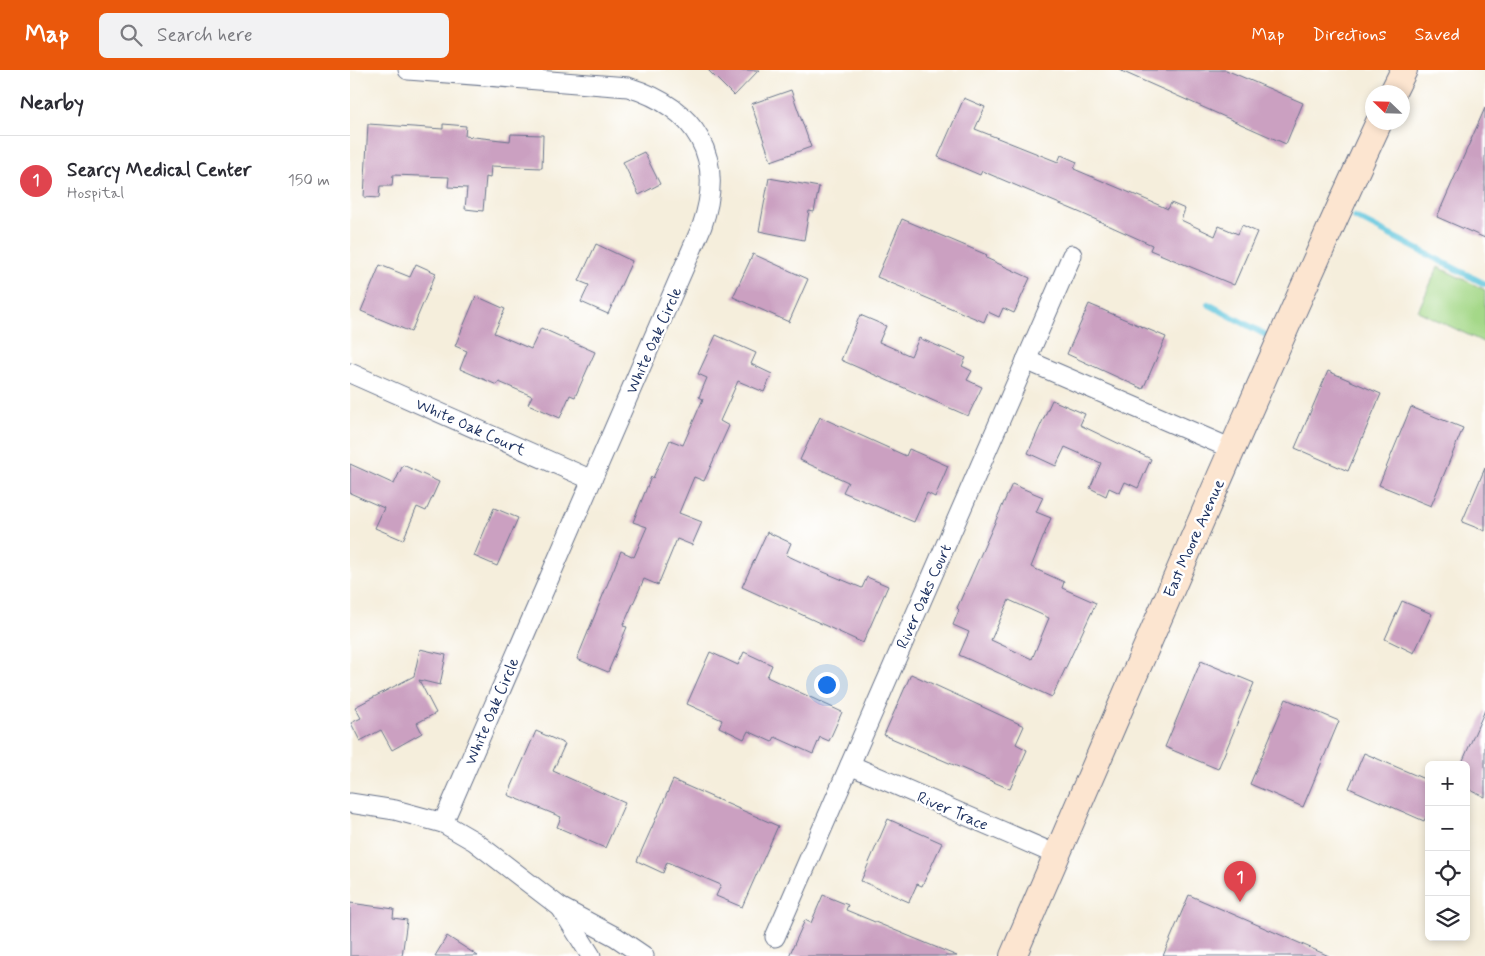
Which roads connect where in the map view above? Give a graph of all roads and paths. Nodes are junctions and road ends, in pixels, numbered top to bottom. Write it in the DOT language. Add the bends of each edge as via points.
graph roads {
  1 [pos="408,70"];
  2 [pos="1404,70"];
  3 [pos="1396,85"];
  4 [pos="1375,130"];
  5 [pos="1072,255"];
  6 [pos="1026,360"];
  7 [pos="350,373"];
  8 [pos="1232,449"];
  9 [pos="592,480"];
  10 [pos="850,765"];
  11 [pos="350,802"];
  12 [pos="442,824"];
  13 [pos="1057,855"];
  14 [pos="560,907"];
  15 [pos="774,937"];
  16 [pos="591,956"];
  17 [pos="644,956"];
  18 [pos="1013,956"];
  1 -- 9 [label="street, White Oak Circle" via="628,87 648,93 681,113 705,146 711,189 706,217"];
  2 -- 3 [label="street"];
  4 -- 8 [label="street, East Moore Avenue"];
  5 -- 6 [label="street, River Oaks Court"];
  6 -- 8 [label="street"];
  6 -- 10 [label="street, River Oaks Court"];
  7 -- 9 [label="street, White Oak Court"];
  8 -- 13 [label="street, East Moore Avenue"];
  9 -- 12 [label="street, White Oak Circle"];
  10 -- 13 [label="street, River Trace"];
  10 -- 15 [label="street, River Oaks Court"];
  11 -- 12 [label="street" via="395,810"];
  12 -- 14 [label="street" via="474,842"];
  13 -- 18 [label="street, East Moore Avenue"];
  14 -- 16 [label="street"];
  14 -- 17 [label="street"];
}
